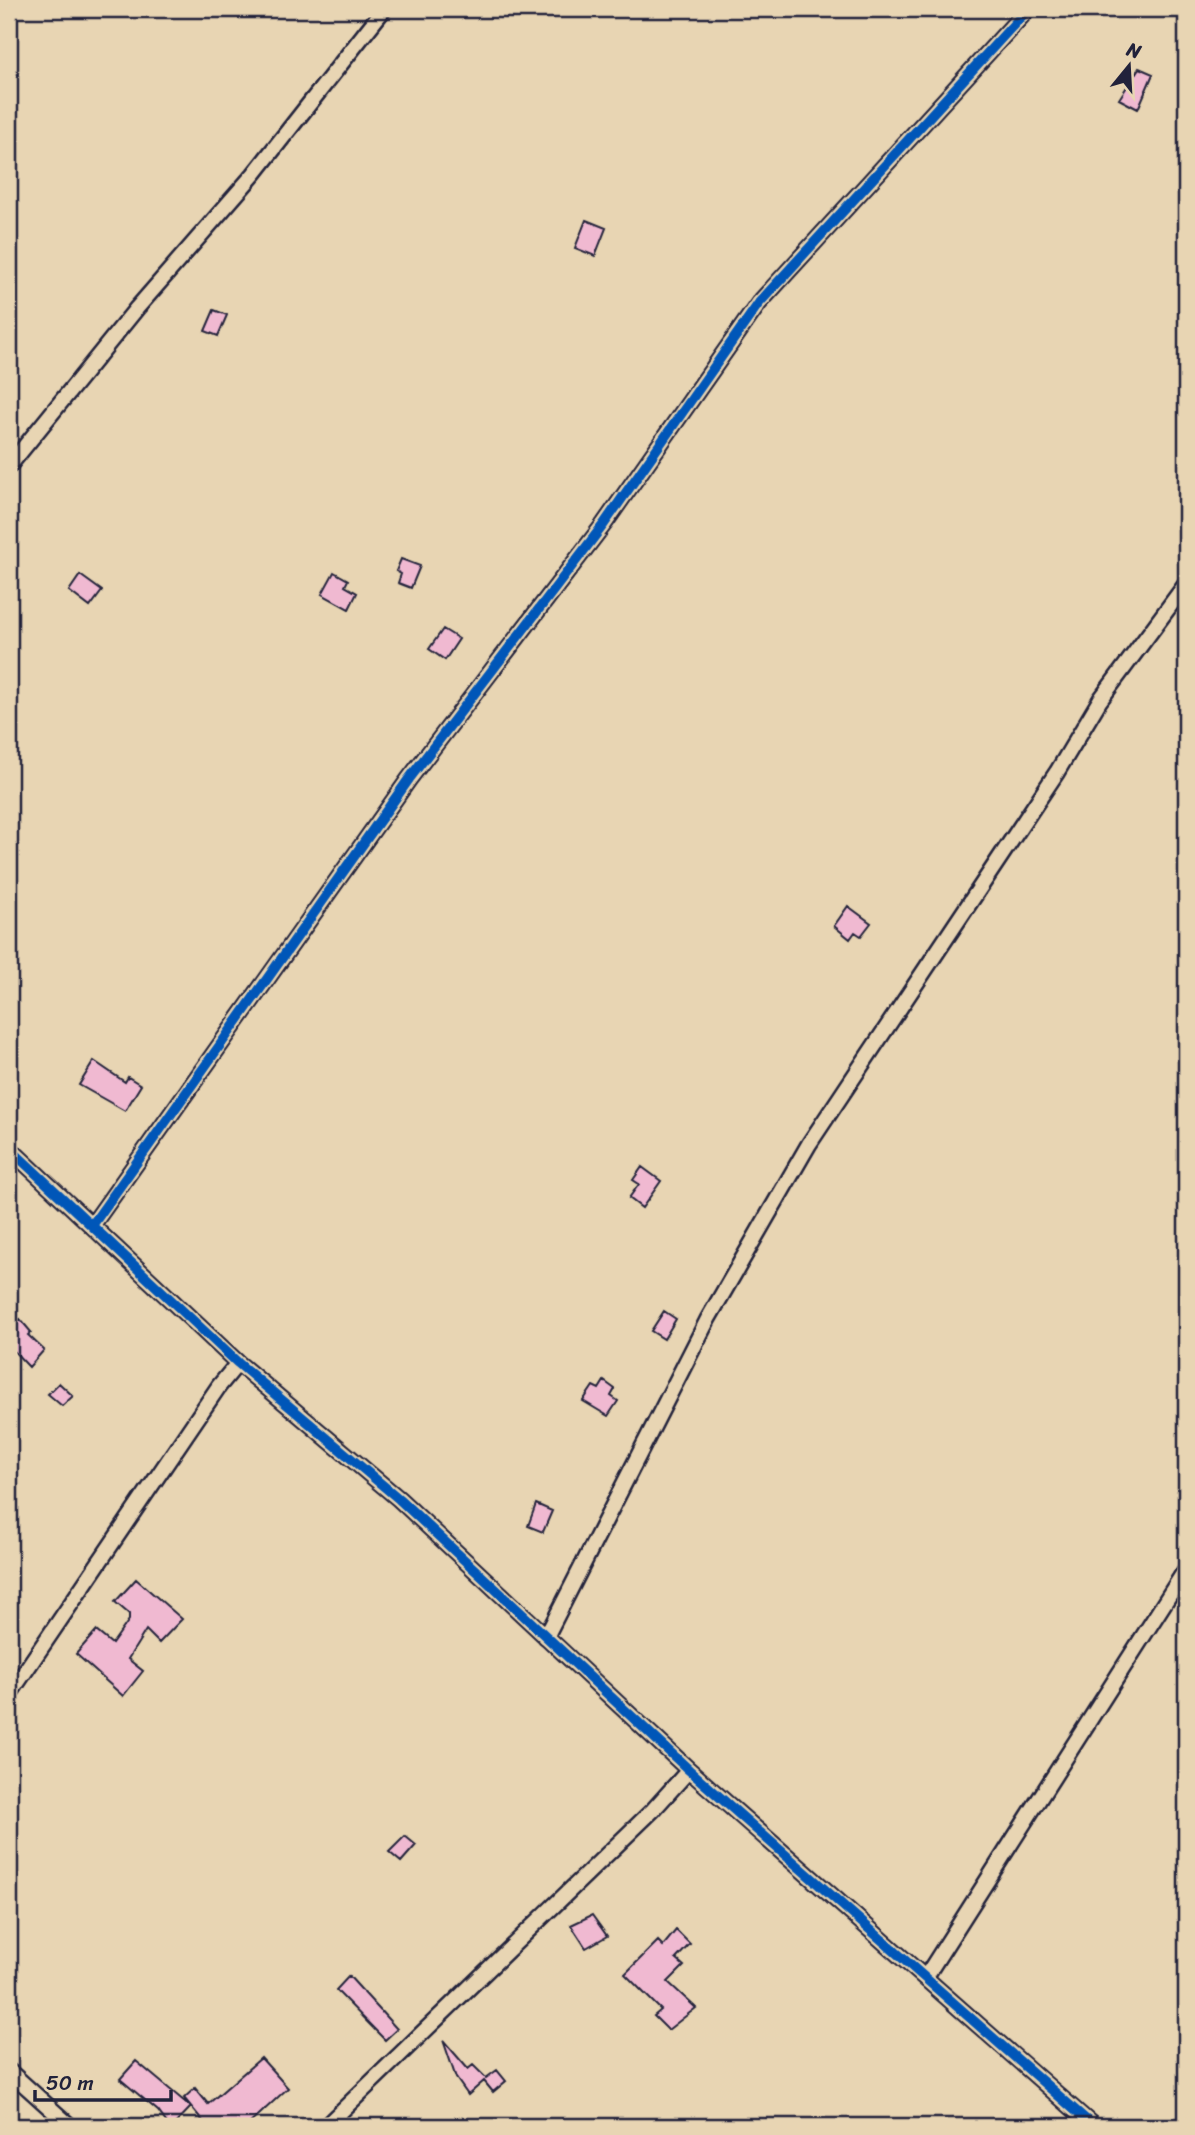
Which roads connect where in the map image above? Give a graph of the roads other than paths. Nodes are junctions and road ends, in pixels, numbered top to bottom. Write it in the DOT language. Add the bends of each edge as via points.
graph roads {
  1 [pos="384,9"];
  2 [pos="1028,9"];
  3 [pos="9,467"];
  4 [pos="1186,584"];
  5 [pos="9,1147"];
  6 [pos="93,1224"];
  7 [pos="238,1363"];
  8 [pos="1186,1569"];
  9 [pos="547,1637"];
  10 [pos="9,1695"];
  11 [pos="689,1770"];
  12 [pos="925,1978"];
  13 [pos="9,2071"];
  14 [pos="70,2126"];
  15 [pos="326,2126"];
  16 [pos="1093,2126"];
  1 -- 3 [label="street" via="254,174 137,308"];
  2 -- 6 [label="street" via="759,303 575,562 410,779"];
  4 -- 9 [label="street" via="1100,700 802,1155 708,1319"];
  5 -- 6 [label="street"];
  6 -- 7 [label="street"];
  7 -- 9 [label="street" via="398,1499"];
  7 -- 10 [label="street"];
  8 -- 12 [label="street"];
  9 -- 11 [label="street"];
  11 -- 12 [label="street"];
  11 -- 15 [label="street"];
  12 -- 16 [label="street"];
  13 -- 14 [label="street"];
}
